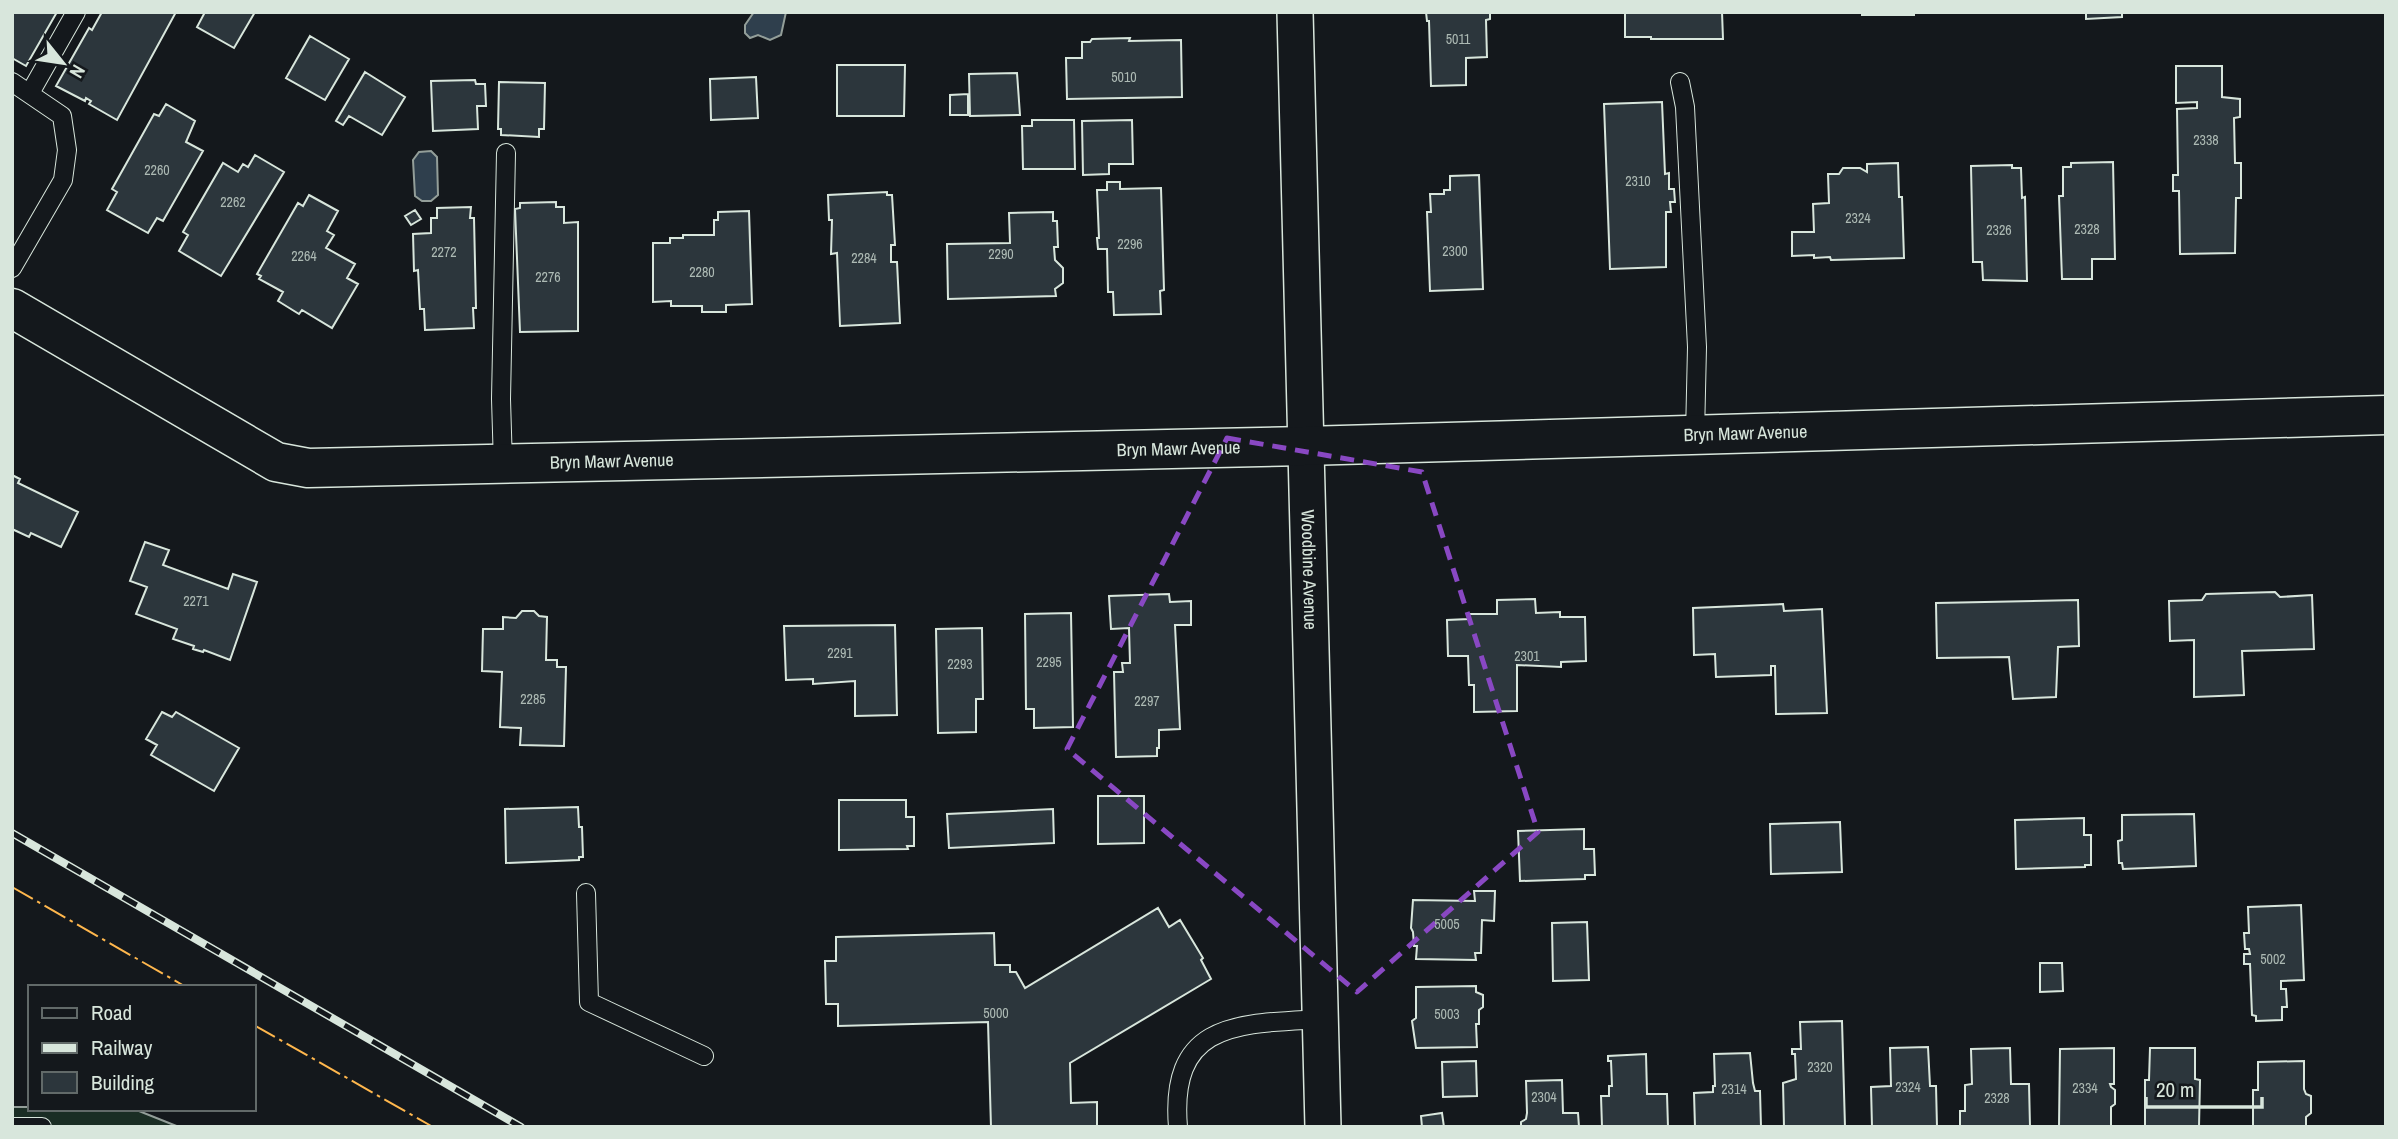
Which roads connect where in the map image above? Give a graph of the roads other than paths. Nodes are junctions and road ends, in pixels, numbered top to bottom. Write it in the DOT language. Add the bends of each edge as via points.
graph roads {
  1 [pos="76,12"];
  2 [pos="1295,12"];
  3 [pos="12,82"];
  4 [pos="1680,82"];
  5 [pos="30,93"];
  6 [pos="506,153"];
  7 [pos="12,268"];
  8 [pos="12,308"];
  9 [pos="2386,415"];
  10 [pos="1696,435"];
  11 [pos="1305,446"];
  12 [pos="503,465"];
  13 [pos="586,893"];
  14 [pos="1321,1019"];
  15 [pos="704,1056"];
  16 [pos="12,1126"];
  17 [pos="42,1127"];
  18 [pos="1178,1127"];
  19 [pos="1323,1127"];
  1 -- 5 [label="lane"];
  2 -- 11 [label="street, Woodbine Avenue"];
  3 -- 5 [label="lane"];
  4 -- 10 [label="lane" via="1697,347"];
  5 -- 7 [label="lane" via="62,116 67,150 63,180"];
  6 -- 12 [label="lane"];
  8 -- 12 [label="street, Bryn Mawr Avenue" via="276,462 326,469"];
  9 -- 10 [label="street, Bryn Mawr Avenue"];
  10 -- 11 [label="street, Bryn Mawr Avenue"];
  11 -- 12 [label="street, Bryn Mawr Avenue"];
  11 -- 14 [label="street, Woodbine Avenue"];
  13 -- 15 [label="lane" via="589,1002"];
  14 -- 18 [label="lane" via="1238,1026 1215,1034 1197,1048 1178,1084"];
  14 -- 19 [label="street, Woodbine Avenue"];
  16 -- 17 [label="lane"];
}
